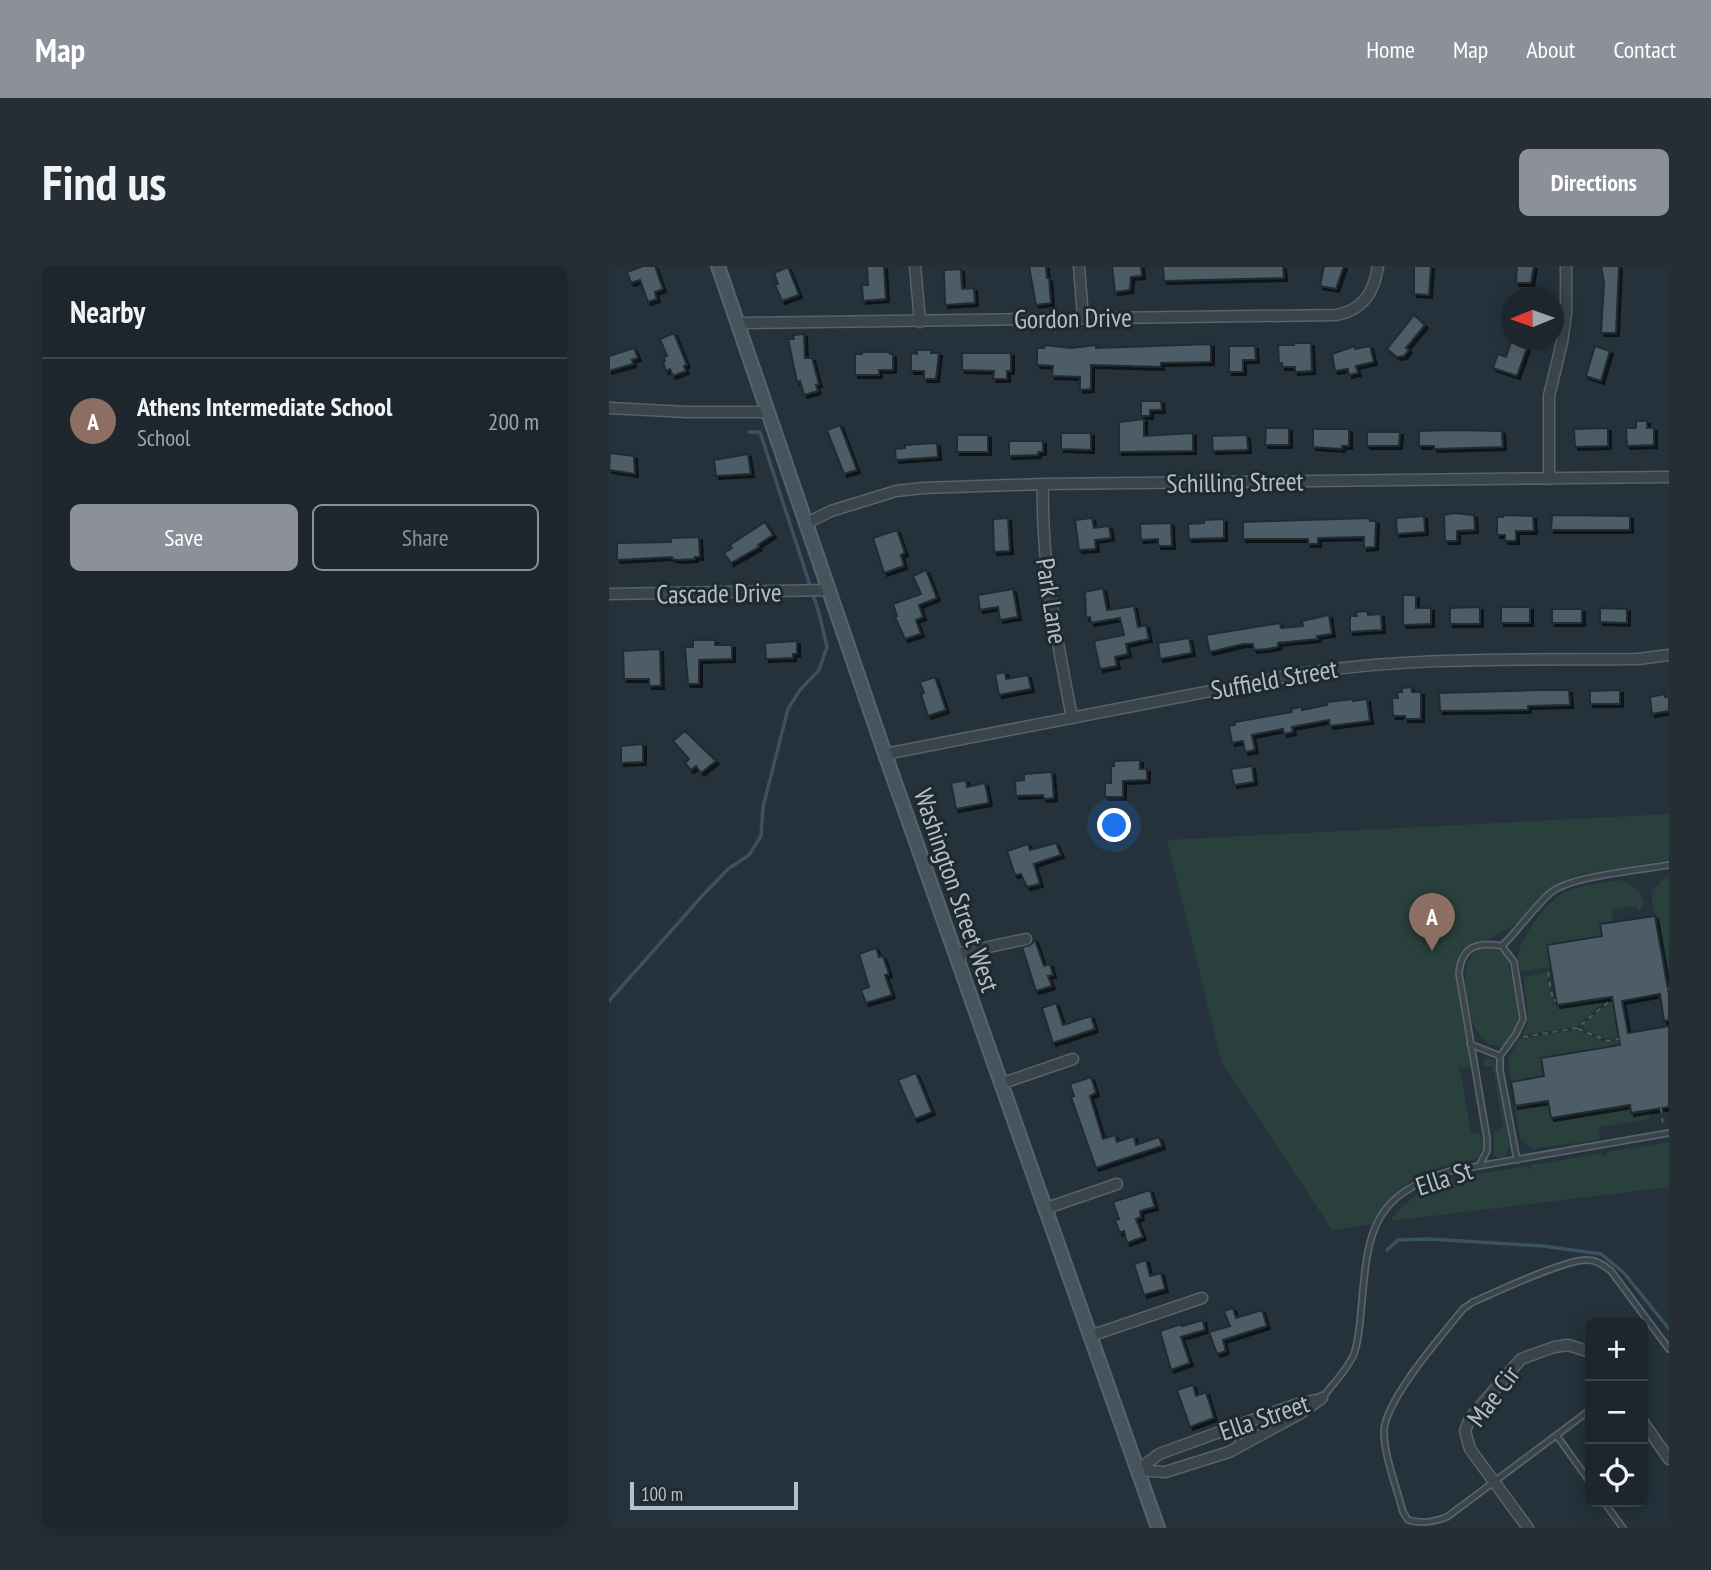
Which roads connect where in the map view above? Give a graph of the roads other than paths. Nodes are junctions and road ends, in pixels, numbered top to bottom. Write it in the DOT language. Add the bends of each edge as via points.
graph roads {
  1 [pos="718,266"];
  2 [pos="915,266"];
  3 [pos="1079,266"];
  4 [pos="1378,266"];
  5 [pos="1566,266"];
  6 [pos="1083,318"];
  7 [pos="920,322"];
  8 [pos="738,323"];
  9 [pos="609,408"];
  10 [pos="768,412"];
  11 [pos="1669,477"];
  12 [pos="1549,479"];
  13 [pos="1043,484"];
  14 [pos="807,523"];
  15 [pos="829,590"];
  16 [pos="609,594"];
  17 [pos="1669,656"];
  18 [pos="1072,718"];
  19 [pos="885,754"];
  20 [pos="1669,865"];
  21 [pos="1026,939"];
  22 [pos="1502,946"];
  23 [pos="959,964"];
  24 [pos="1471,1044"];
  25 [pos="1500,1056"];
  26 [pos="1073,1059"];
  27 [pos="1000,1084"];
  28 [pos="1669,1133"];
  29 [pos="1517,1160"];
  30 [pos="1479,1166"];
  31 [pos="1117,1184"];
  32 [pos="1044,1209"];
  33 [pos="1202,1298"];
  34 [pos="1090,1336"];
  35 [pos="1669,1349"];
  36 [pos="1585,1350"];
  37 [pos="1322,1398"];
  38 [pos="1585,1414"];
  39 [pos="1232,1427"];
  40 [pos="1648,1429"];
  41 [pos="1557,1436"];
  42 [pos="1241,1446"];
  43 [pos="1669,1459"];
  44 [pos="1138,1470"];
  45 [pos="1585,1475"];
  46 [pos="1495,1483"];
  47 [pos="1608,1507"];
  48 [pos="1440,1520"];
  49 [pos="1443,1526"];
  50 [pos="1158,1528"];
  51 [pos="1528,1528"];
  52 [pos="1623,1528"];
  1 -- 8 [label="street, Washington Street West"];
  2 -- 7 [label="street"];
  3 -- 6 [label="street"];
  4 -- 6 [label="street, Gordon Drive" via="1370,295 1362,305 1336,315"];
  5 -- 12 [label="street" via="1566,314 1549,396"];
  6 -- 7 [label="street, Gordon Drive"];
  7 -- 8 [label="street, Gordon Drive"];
  8 -- 10 [label="street, Washington Street West"];
  9 -- 10 [label="street"];
  10 -- 14 [label="street, Washington Street West"];
  11 -- 12 [label="street, Schilling Street"];
  12 -- 13 [label="street, Schilling Street"];
  13 -- 14 [label="street, Schilling Street" via="896,491"];
  13 -- 18 [label="street, Park Lane" via="1046,577"];
  14 -- 15 [label="street, Washington Street West"];
  15 -- 16 [label="street, Cascade Drive"];
  15 -- 19 [label="street, Washington Street West"];
  17 -- 18 [label="street, Suffield Street" via="1353,665"];
  18 -- 19 [label="street, Suffield Street"];
  19 -- 23 [label="street, Washington Street West"];
  20 -- 22 [label="lane" via="1561,886"];
  21 -- 23 [label="street" via="961,953"];
  22 -- 24 [label="lane" via="1480,944 1460,961"];
  22 -- 25 [label="lane" via="1514,962 1523,1019"];
  23 -- 27 [label="street, Washington Street West"];
  24 -- 25 [label="lane"];
  24 -- 30 [label="lane" via="1487,1138 1487,1151"];
  25 -- 29 [label="lane"];
  26 -- 27 [label="street"];
  27 -- 32 [label="street, Washington Street West"];
  28 -- 29 [label="lane, Ella St"];
  29 -- 30 [label="lane, Ella St"];
  30 -- 37 [label="lane, Ella St" via="1422,1180 1398,1195 1380,1217 1367,1257 1354,1353"];
  31 -- 32 [label="street"];
  32 -- 34 [label="street, Washington Street West"];
  33 -- 34 [label="street"];
  34 -- 44 [label="street, Washington Street West"];
  35 -- 48 [label="lane" via="1611,1270 1598,1262 1584,1259 1566,1264 1473,1301 1408,1378 1384,1431 1408,1520"];
  36 -- 46 [label="street, Mae Cir" via="1561,1346 1521,1359 1470,1418 1465,1430 1470,1449"];
  37 -- 39 [label="street, Ella Street"];
  37 -- 42 [label="street, Ella Street"];
  38 -- 41 [label="lane"];
  39 -- 42 [label="lane"];
  39 -- 44 [label="street, Ella Street" via="1159,1454"];
  40 -- 43 [label="street"];
  41 -- 45 [label="lane"];
  41 -- 46 [label="lane"];
  42 -- 44 [label="street, Ella Street" via="1165,1472"];
  44 -- 50 [label="street, Washington Street West"];
  46 -- 48 [label="lane"];
  46 -- 51 [label="street, Mae Cir"];
  47 -- 52 [label="lane"];
  48 -- 49 [label="lane"];
}
